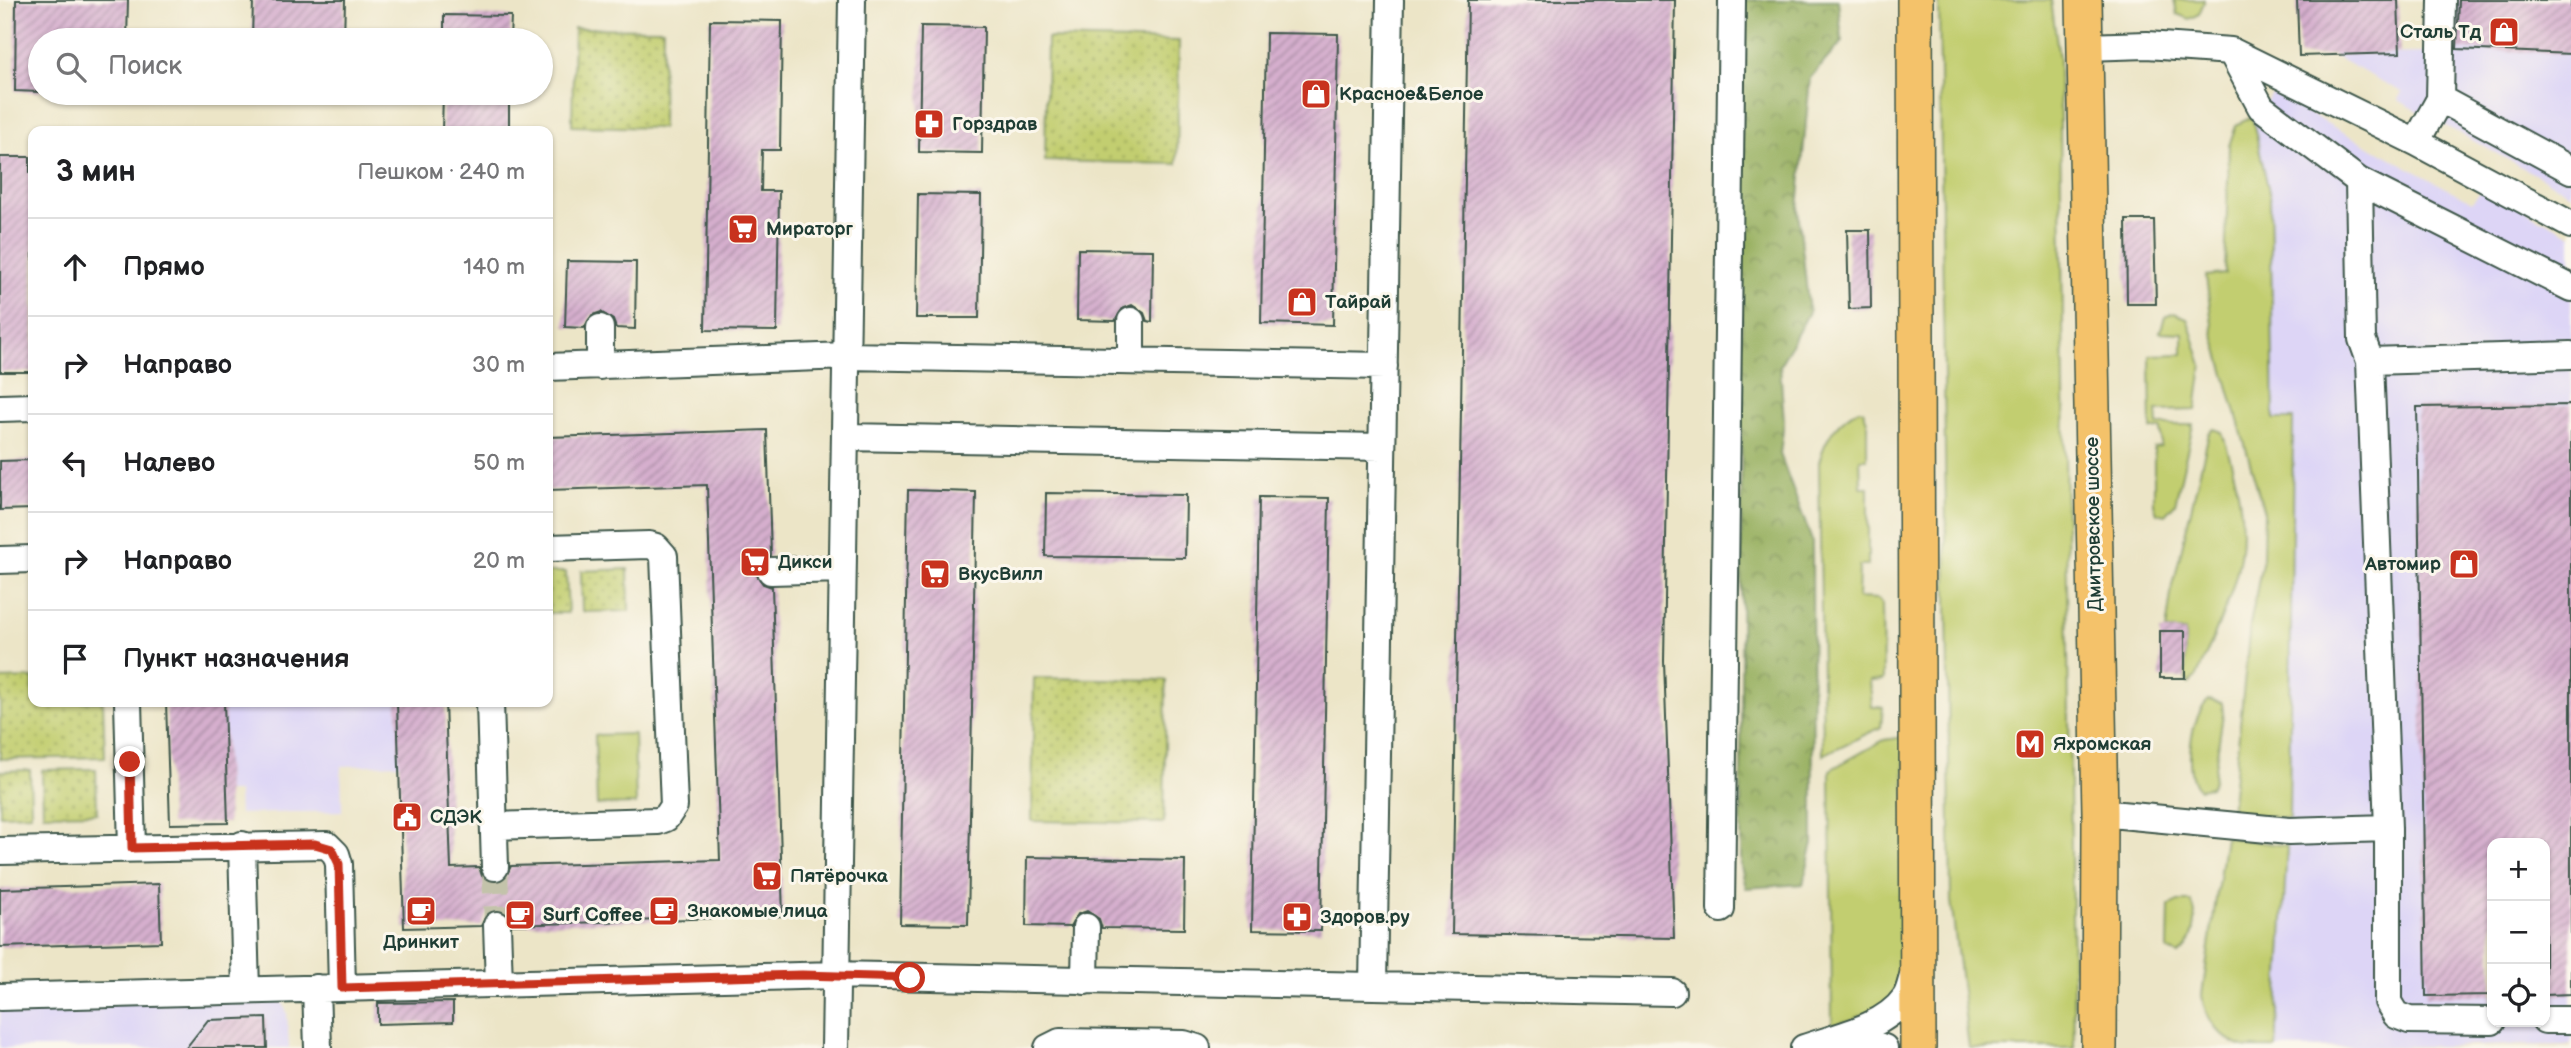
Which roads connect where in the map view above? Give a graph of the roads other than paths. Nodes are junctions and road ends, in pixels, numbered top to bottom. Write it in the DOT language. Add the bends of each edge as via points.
graph roads {
  1 [pos="852,0"];
  2 [pos="1390,0"];
  3 [pos="1732,0"];
  4 [pos="1915,0"];
  5 [pos="2084,0"];
  6 [pos="2442,0"];
  7 [pos="2085,47"];
  8 [pos="2231,51"];
  9 [pos="2440,99"];
  10 [pos="2416,142"];
  11 [pos="2571,170"];
  12 [pos="2359,181"];
  13 [pos="2571,225"];
  14 [pos="2571,288"];
  15 [pos="1132,321"];
  16 [pos="600,328"];
  17 [pos="2571,355"];
  18 [pos="846,356"];
  19 [pos="1131,361"];
  20 [pos="2370,361"];
  21 [pos="600,366"];
  22 [pos="1384,366"];
  23 [pos="553,368"];
  24 [pos="28,407"];
  25 [pos="0,408"];
  26 [pos="845,437"];
  27 [pos="1382,447"];
  28 [pos="553,548"];
  29 [pos="28,559"];
  30 [pos="0,560"];
  31 [pos="842,569"];
  32 [pos="771,571"];
  33 [pos="128,707"];
  34 [pos="490,707"];
  35 [pos="2100,813"];
  36 [pos="494,825"];
  37 [pos="2388,828"];
  38 [pos="242,845"];
  39 [pos="132,848"];
  40 [pos="0,851"];
  41 [pos="495,867"];
  42 [pos="1721,909"];
  43 [pos="497,925"];
  44 [pos="1086,927"];
  45 [pos="1919,954"];
  46 [pos="835,975"];
  47 [pos="1085,981"];
  48 [pos="499,984"];
  49 [pos="1373,986"];
  50 [pos="316,988"];
  51 [pos="342,988"];
  52 [pos="246,990"];
  53 [pos="1672,992"];
  54 [pos="0,997"];
  55 [pos="2550,1020"];
  56 [pos="2571,1020"];
  57 [pos="2487,1021"];
  58 [pos="1847,1035"];
  59 [pos="318,1048"];
  60 [pos="835,1048"];
  61 [pos="1048,1048"];
  62 [pos="1197,1048"];
  63 [pos="1804,1048"];
  64 [pos="1884,1048"];
  65 [pos="1918,1048"];
  66 [pos="2099,1048"];
  1 -- 18 [label="lane"];
  2 -- 22 [label="lane"];
  3 -- 42 [label="lane"];
  4 -- 45 [label="main road"];
  5 -- 7 [label="main road, Дмитровское шоссе"];
  6 -- 9 [label="lane"];
  7 -- 8 [label="lane"];
  7 -- 35 [label="main road, Дмитровское шоссе"];
  8 -- 10 [label="lane"];
  8 -- 12 [label="lane" via="2261,107"];
  9 -- 10 [label="lane"];
  9 -- 11 [label="lane"];
  10 -- 13 [label="lane"];
  12 -- 14 [label="lane"];
  12 -- 20 [label="lane" via="2362,339"];
  15 -- 19 [label="lane"];
  16 -- 21 [label="lane"];
  17 -- 20 [label="lane"];
  18 -- 19 [label="lane"];
  18 -- 21 [label="lane"];
  18 -- 26 [label="lane"];
  19 -- 22 [label="lane"];
  20 -- 37 [label="lane"];
  21 -- 23 [label="lane"];
  22 -- 27 [label="lane"];
  24 -- 25 [label="lane"];
  26 -- 27 [label="lane"];
  26 -- 31 [label="lane"];
  27 -- 49 [label="lane"];
  28 -- 36 [label="lane" via="649,545 664,555 674,806 658,821"];
  29 -- 30 [label="lane"];
  31 -- 32 [label="lane"];
  31 -- 46 [label="lane"];
  33 -- 39 [label="lane"];
  34 -- 36 [label="lane"];
  35 -- 37 [label="lane" via="2289,831"];
  35 -- 66 [label="main road, Дмитровское шоссе"];
  36 -- 41 [label="lane"];
  37 -- 57 [label="lane" via="2388,1002 2396,1015 2409,1020"];
  38 -- 39 [label="lane"];
  38 -- 51 [label="lane" via="327,845 336,854"];
  38 -- 52 [label="lane"];
  39 -- 40 [label="lane"];
  43 -- 48 [label="lane"];
  44 -- 47 [label="lane"];
  45 -- 58 [label="lane" via="1907,996 1896,1009"];
  45 -- 65 [label="main road"];
  46 -- 47 [label="lane"];
  46 -- 48 [label="lane"];
  46 -- 60 [label="lane"];
  47 -- 49 [label="lane"];
  48 -- 51 [label="lane"];
  49 -- 53 [label="lane"];
  50 -- 51 [label="lane"];
  50 -- 52 [label="lane"];
  50 -- 59 [label="lane"];
  52 -- 54 [label="lane"];
  55 -- 56 [label="lane"];
  58 -- 63 [label="lane"];
  58 -- 64 [label="lane"];
  61 -- 62 [label="lane" via="1060,1042"];
}
